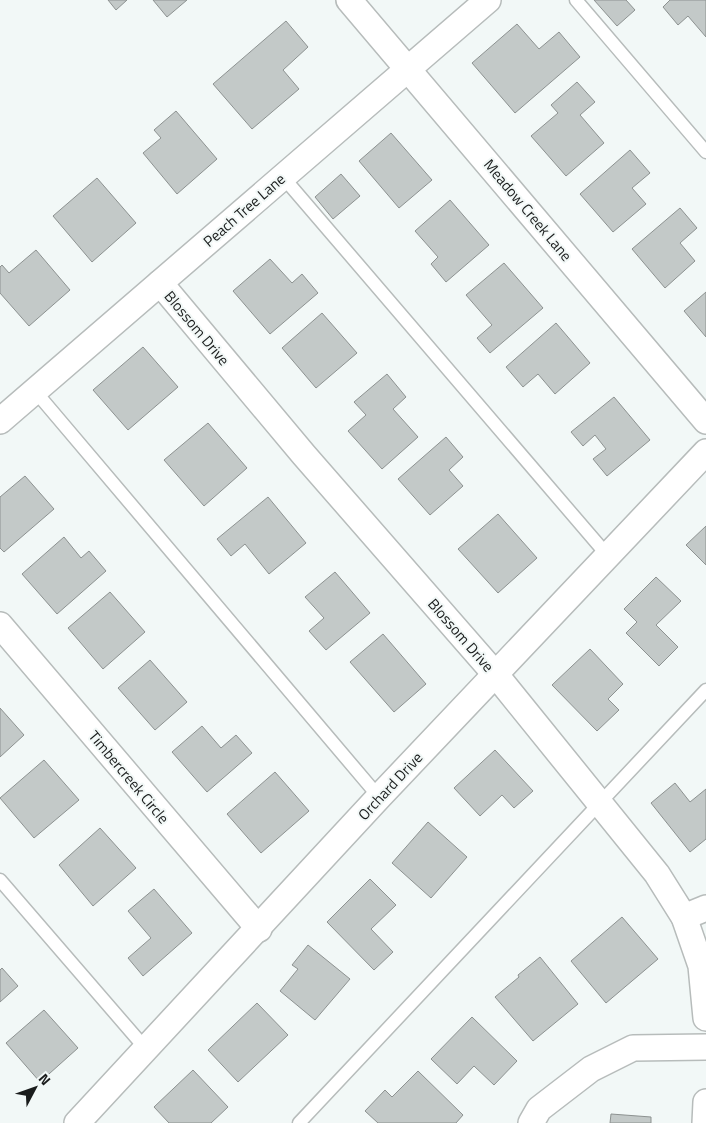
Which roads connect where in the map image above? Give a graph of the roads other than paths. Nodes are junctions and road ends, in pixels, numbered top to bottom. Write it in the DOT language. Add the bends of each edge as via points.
graph roads {
  1 [pos="349,0"];
  2 [pos="488,0"];
  3 [pos="576,0"];
  4 [pos="408,68"];
  5 [pos="706,152"];
  6 [pos="283,177"];
  7 [pos="160,283"];
  8 [pos="35,391"];
  9 [pos="0,421"];
  10 [pos="706,421"];
  11 [pos="706,452"];
  12 [pos="608,556"];
  13 [pos="0,625"];
  14 [pos="496,675"];
  15 [pos="706,690"];
  16 [pos="379,797"];
  17 [pos="600,803"];
  18 [pos="0,880"];
  19 [pos="695,912"];
  20 [pos="259,929"];
  21 [pos="706,1018"];
  22 [pos="706,1047"];
  23 [pos="146,1049"];
  24 [pos="706,1102"];
  25 [pos="77,1123"];
  26 [pos="299,1123"];
  27 [pos="531,1123"];
  28 [pos="705,1123"];
  1 -- 4 [label="street, Meadow Creek Lane"];
  2 -- 4 [label="street, Peach Tree Lane"];
  3 -- 5 [label="lane"];
  4 -- 6 [label="street, Peach Tree Lane"];
  4 -- 10 [label="street, Meadow Creek Lane"];
  6 -- 7 [label="street, Peach Tree Lane"];
  6 -- 12 [label="lane"];
  7 -- 8 [label="street, Peach Tree Lane"];
  7 -- 14 [label="street, Blossom Drive" via="304,455"];
  8 -- 9 [label="street, Peach Tree Lane"];
  8 -- 16 [label="lane"];
  11 -- 12 [label="street, Orchard Drive"];
  12 -- 14 [label="street, Orchard Drive"];
  13 -- 20 [label="street, Timbercreek Circle"];
  14 -- 16 [label="street, Orchard Drive"];
  14 -- 17 [label="street, Blossom Drive"];
  15 -- 17 [label="lane"];
  16 -- 20 [label="street, Orchard Drive"];
  17 -- 19 [label="street, Blossom Drive" via="657,874"];
  17 -- 26 [label="lane"];
  18 -- 23 [label="lane"];
  19 -- 21 [label="street, Blossom Drive"];
  20 -- 23 [label="street, Orchard Drive"];
  22 -- 27 [label="street" via="633,1048 591,1069 539,1109"];
  23 -- 25 [label="street, Orchard Drive"];
  24 -- 28 [label="street"];
}
